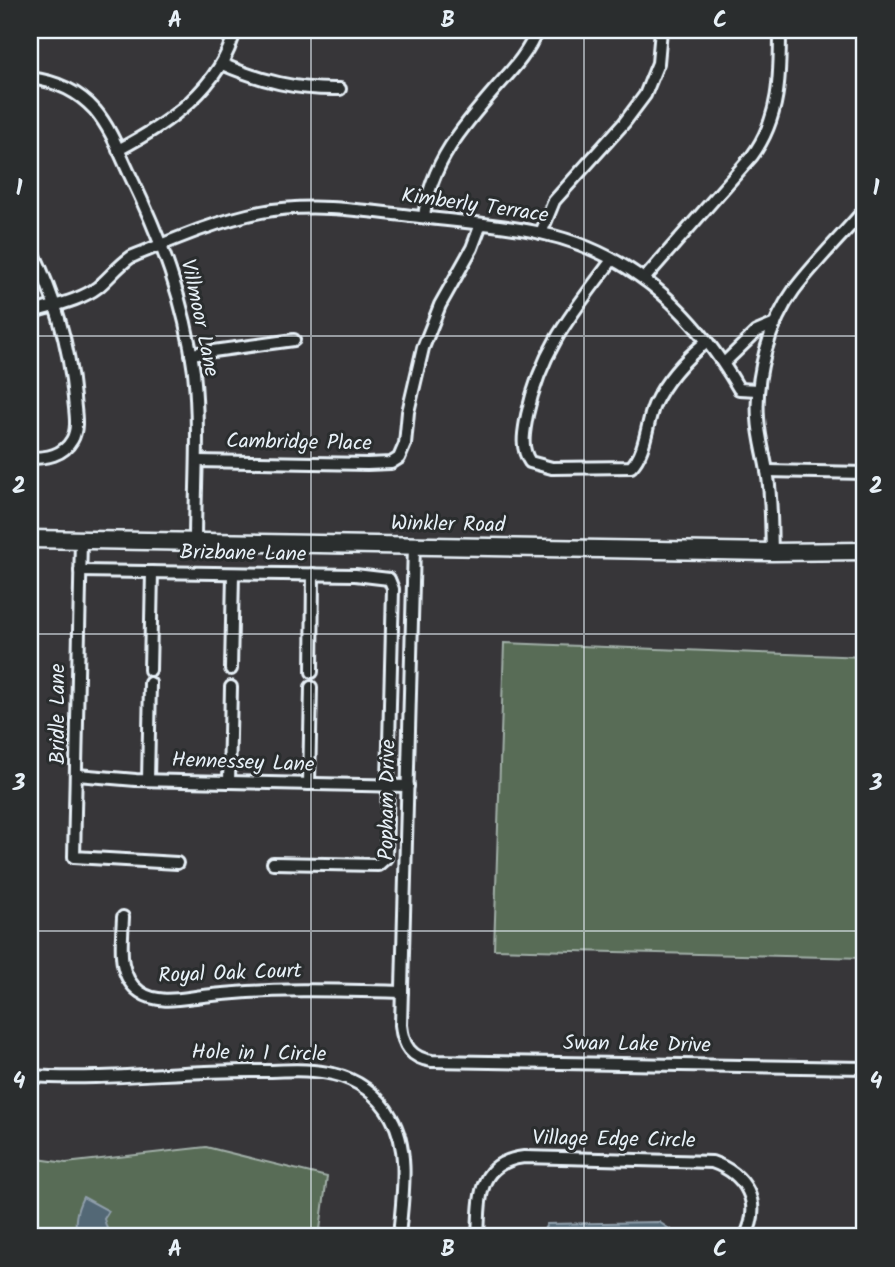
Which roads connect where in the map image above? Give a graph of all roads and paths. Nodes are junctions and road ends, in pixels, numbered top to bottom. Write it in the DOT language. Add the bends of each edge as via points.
graph roads {
  1 [pos="235,30"];
  2 [pos="537,30"];
  3 [pos="661,30"];
  4 [pos="780,30"];
  5 [pos="222,64"];
  6 [pos="30,78"];
  7 [pos="340,89"];
  8 [pos="118,150"];
  9 [pos="865,209"];
  10 [pos="424,218"];
  11 [pos="481,224"];
  12 [pos="541,233"];
  13 [pos="30,244"];
  14 [pos="162,244"];
  15 [pos="612,260"];
  16 [pos="644,279"];
  17 [pos="56,304"];
  18 [pos="30,313"];
  19 [pos="775,324"];
  20 [pos="294,340"];
  21 [pos="707,341"];
  22 [pos="191,354"];
  23 [pos="724,363"];
  24 [pos="758,390"];
  25 [pos="30,458"];
  26 [pos="197,461"];
  27 [pos="767,471"];
  28 [pos="865,472"];
  29 [pos="30,539"];
  30 [pos="81,540"];
  31 [pos="195,542"];
  32 [pos="414,545"];
  33 [pos="865,551"];
  34 [pos="772,552"];
  35 [pos="80,571"];
  36 [pos="152,572"];
  37 [pos="233,573"];
  38 [pos="313,575"];
  39 [pos="231,669"];
  40 [pos="150,670"];
  41 [pos="312,672"];
  42 [pos="150,682"];
  43 [pos="231,687"];
  44 [pos="311,687"];
  45 [pos="77,775"];
  46 [pos="148,780"];
  47 [pos="229,782"];
  48 [pos="310,784"];
  49 [pos="388,786"];
  50 [pos="408,786"];
  51 [pos="177,863"];
  52 [pos="274,863"];
  53 [pos="123,917"];
  54 [pos="402,992"];
  55 [pos="411,1054"];
  56 [pos="865,1068"];
  57 [pos="30,1076"];
  58 [pos="399,1237"];
  59 [pos="478,1237"];
  60 [pos="745,1237"];
  1 -- 5 [label="street"];
  2 -- 10 [label="street" via="522,57 451,144 430,185"];
  3 -- 12 [label="street" via="658,63 645,95 554,201"];
  4 -- 16 [label="street" via="777,98 766,134"];
  5 -- 7 [label="street" via="290,87"];
  5 -- 8 [label="street" via="184,107"];
  6 -- 8 [label="street, Villmoor Lane" via="57,84 86,102 102,119"];
  8 -- 14 [label="street, Villmoor Lane"];
  9 -- 19 [label="street" via="793,292"];
  10 -- 11 [label="street, Kimberly Terrace"];
  10 -- 14 [label="street, Kimberly Terrace" via="330,208 282,209"];
  11 -- 12 [label="street, Kimberly Terrace"];
  11 -- 26 [label="street, Cambridge Place" via="423,348 399,458 367,464"];
  12 -- 15 [label="street, Kimberly Terrace"];
  13 -- 17 [label="street"];
  14 -- 17 [label="street, Kimberly Terrace" via="121,264 97,288"];
  14 -- 22 [label="street, Villmoor Lane"];
  15 -- 16 [label="street, Kimberly Terrace"];
  15 -- 21 [label="street" via="562,326 540,370 524,432 524,453 530,462 552,467 631,467 639,458 660,394 681,365"];
  16 -- 21 [label="street, Kimberly Terrace" via="688,316"];
  17 -- 18 [label="street, Kimberly Terrace"];
  17 -- 25 [label="street" via="71,364 76,429 65,449"];
  19 -- 23 [label="street" via="756,331"];
  19 -- 24 [label="street"];
  20 -- 22 [label="street"];
  21 -- 23 [label="street, Kimberly Terrace"];
  22 -- 26 [label="street, Villmoor Lane"];
  23 -- 24 [label="street, Kimberly Terrace" via="739,389"];
  24 -- 27 [label="street" via="760,441"];
  26 -- 31 [label="street, Villmoor Lane"];
  27 -- 28 [label="street"];
  27 -- 34 [label="street"];
  29 -- 30 [label="street, Winkler Road"];
  30 -- 31 [label="street, Winkler Road"];
  30 -- 35 [label="street, Bridle Lane"];
  31 -- 32 [label="street, Winkler Road"];
  32 -- 34 [label="street, Winkler Road"];
  32 -- 50 [label="street, Popham Drive"];
  33 -- 34 [label="street, Winkler Road"];
  35 -- 36 [label="street, Brizbane Lane"];
  35 -- 45 [label="street, Bridle Lane"];
  36 -- 37 [label="street, Brizbane Lane"];
  36 -- 40 [label="street"];
  37 -- 38 [label="street, Brizbane Lane"];
  37 -- 39 [label="street"];
  38 -- 41 [label="street"];
  38 -- 49 [label="street, Brizbane Lane" via="389,579 393,595"];
  42 -- 46 [label="street"];
  43 -- 47 [label="street"];
  44 -- 48 [label="street"];
  45 -- 46 [label="street, Hennessey Lane"];
  45 -- 51 [label="street, Bridle Lane" via="74,858"];
  46 -- 47 [label="street, Hennessey Lane"];
  47 -- 48 [label="street, Hennessey Lane"];
  48 -- 49 [label="street, Hennessey Lane"];
  49 -- 50 [label="street, Hennessey Lane"];
  49 -- 52 [label="street" via="386,859 378,865"];
  50 -- 54 [label="street, Popham Drive"];
  53 -- 54 [label="street, Royal Oak Court" via="124,968 134,986 151,998 270,989"];
  54 -- 55 [label="street, Popham Drive" via="402,1036"];
  55 -- 56 [label="street, Swan Lake Drive" via="432,1061"];
  57 -- 58 [label="street, Hole in 1 Circle" via="262,1070 345,1077 373,1095 396,1127 403,1161"];
  59 -- 60 [label="street, Village Edge Circle" via="484,1181 504,1161 524,1157 712,1162 738,1177 753,1206 753,1221"];
}
